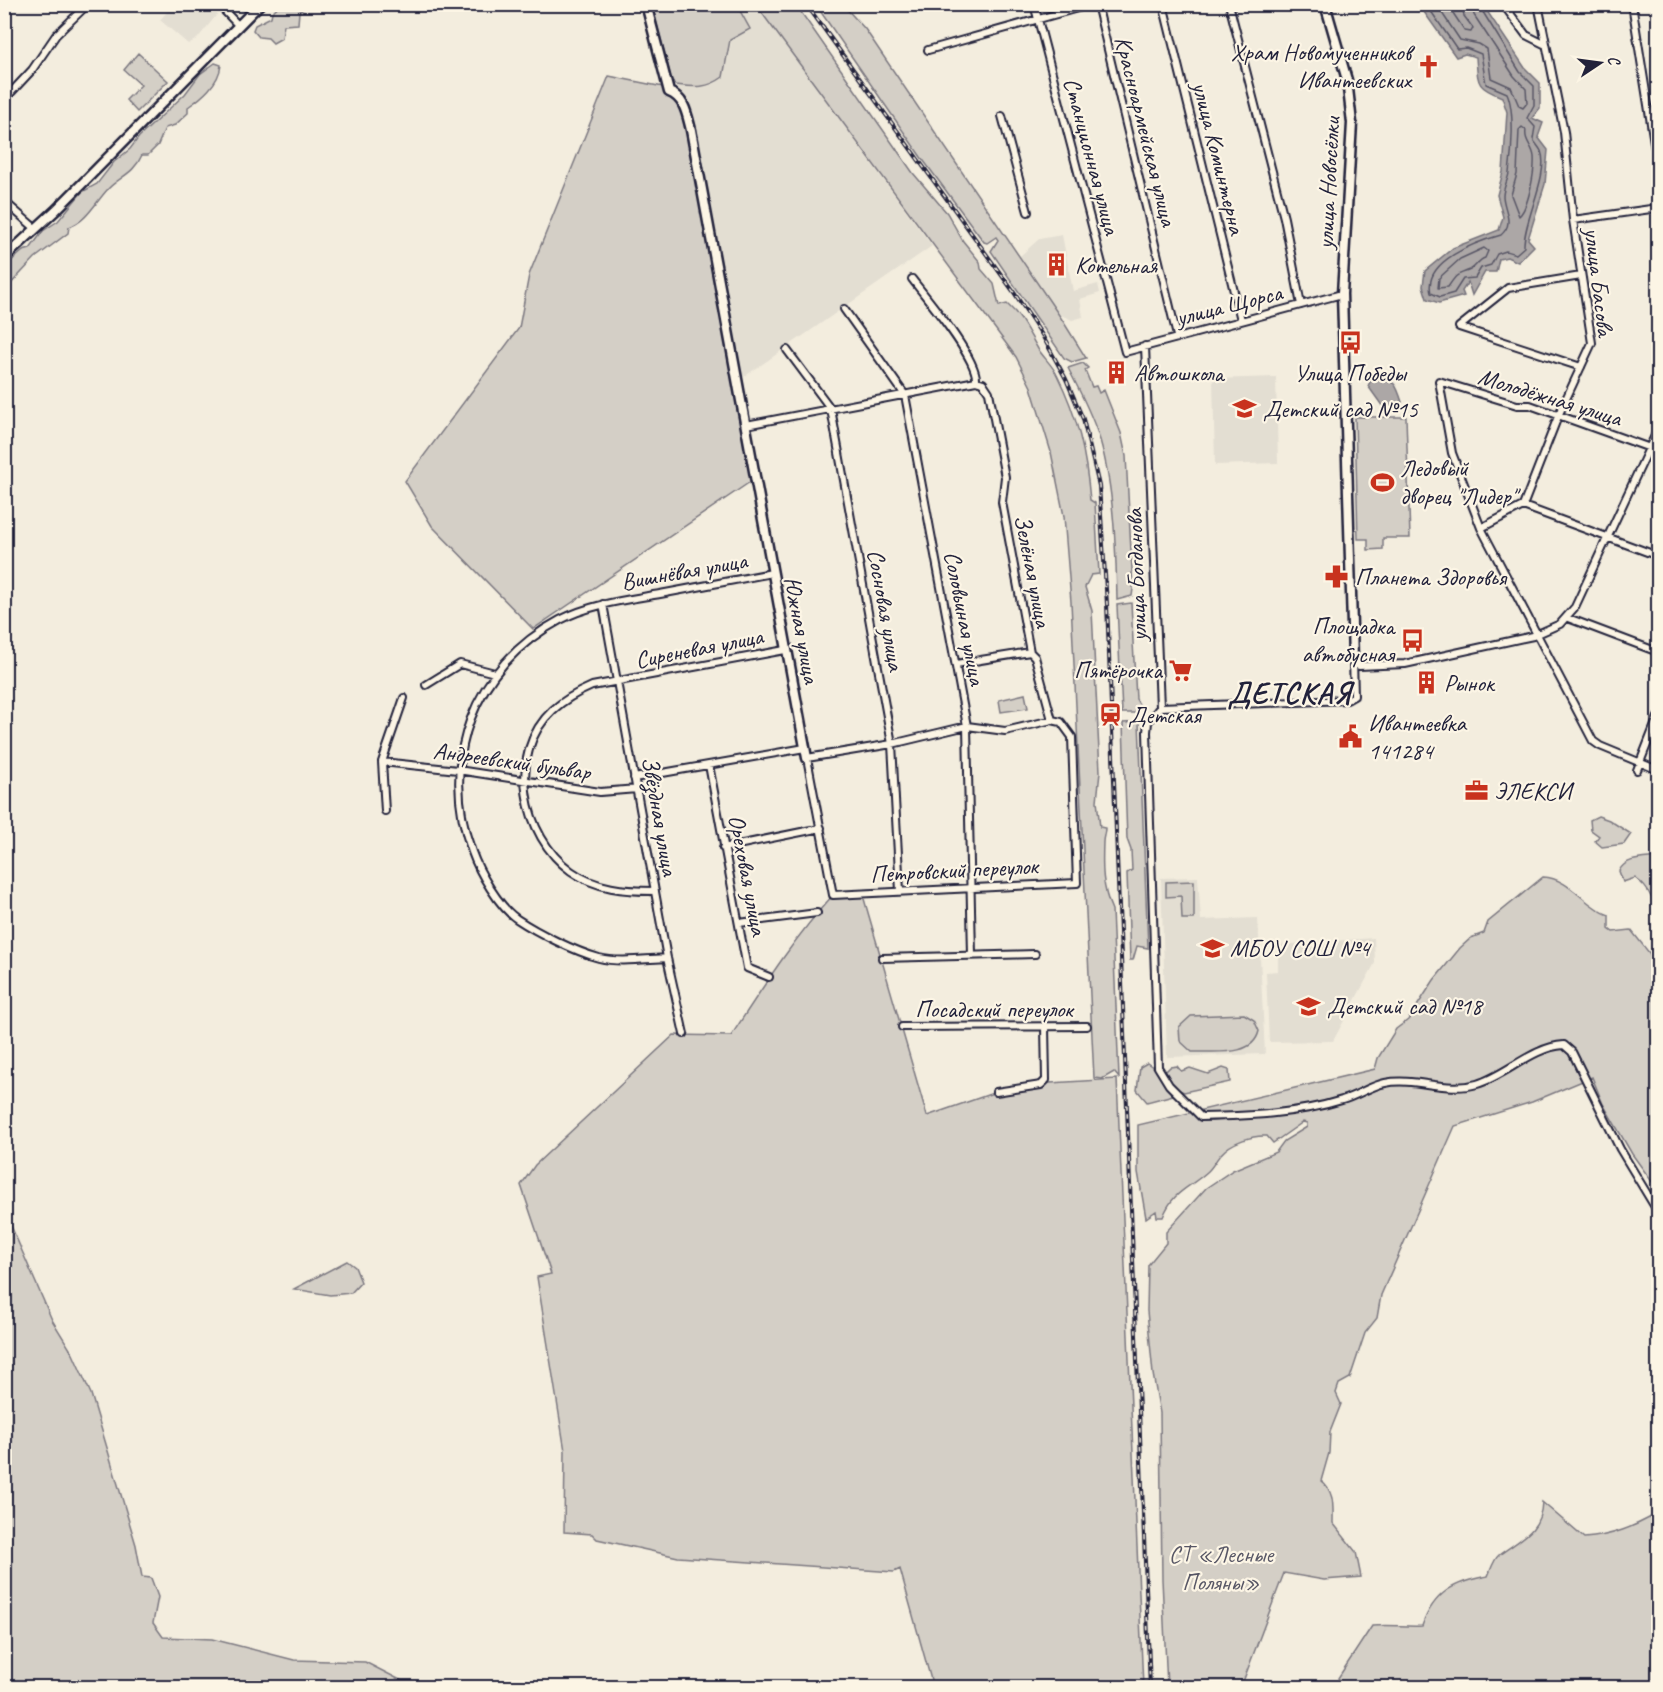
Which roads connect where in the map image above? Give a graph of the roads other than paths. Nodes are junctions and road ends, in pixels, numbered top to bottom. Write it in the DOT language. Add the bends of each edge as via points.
graph roads {
  1 [pos="88,4"];
  2 [pos="218,4"];
  3 [pos="260,4"];
  4 [pos="646,4"];
  5 [pos="1034,4"];
  6 [pos="1092,4"];
  7 [pos="1097,4"];
  8 [pos="1163,4"];
  9 [pos="1229,4"];
  10 [pos="1325,4"];
  11 [pos="1503,4"];
  12 [pos="1538,4"];
  13 [pos="1632,4"];
  14 [pos="1037,19"];
  15 [pos="238,25"];
  16 [pos="1544,44"];
  17 [pos="928,50"];
  18 [pos="4,100"];
  19 [pos="1002,116"];
  20 [pos="1659,168"];
  21 [pos="4,201"];
  22 [pos="1659,208"];
  23 [pos="1028,213"];
  24 [pos="1573,220"];
  25 [pos="36,229"];
  26 [pos="4,258"];
  27 [pos="1581,276"];
  28 [pos="912,279"];
  29 [pos="1342,294"];
  30 [pos="1300,305"];
  31 [pos="844,309"];
  32 [pos="1241,320"];
  33 [pos="1177,336"];
  34 [pos="1145,345"];
  35 [pos="787,350"];
  36 [pos="1125,352"];
  37 [pos="1581,367"];
  38 [pos="976,381"];
  39 [pos="905,395"];
  40 [pos="831,409"];
  41 [pos="1559,414"];
  42 [pos="746,425"];
  43 [pos="1659,429"];
  44 [pos="1650,448"];
  45 [pos="1522,506"];
  46 [pos="1481,528"];
  47 [pos="1607,537"];
  48 [pos="1659,556"];
  49 [pos="772,573"];
  50 [pos="603,604"];
  51 [pos="1568,618"];
  52 [pos="1536,635"];
  53 [pos="785,650"];
  54 [pos="1030,652"];
  55 [pos="1659,652"];
  56 [pos="1353,658"];
  57 [pos="956,664"];
  58 [pos="495,673"];
  59 [pos="619,681"];
  60 [pos="426,685"];
  61 [pos="404,698"];
  62 [pos="1160,707"];
  63 [pos="1659,717"];
  64 [pos="1052,720"];
  65 [pos="967,726"];
  66 [pos="892,744"];
  67 [pos="805,748"];
  68 [pos="807,758"];
  69 [pos="382,762"];
  70 [pos="709,765"];
  71 [pos="1639,767"];
  72 [pos="458,770"];
  73 [pos="1659,770"];
  74 [pos="634,778"];
  75 [pos="525,781"];
  76 [pos="637,789"];
  77 [pos="385,811"];
  78 [pos="821,828"];
  79 [pos="723,848"];
  80 [pos="972,888"];
  81 [pos="655,891"];
  82 [pos="900,891"];
  83 [pos="833,895"];
  84 [pos="817,913"];
  85 [pos="738,923"];
  86 [pos="1035,954"];
  87 [pos="972,955"];
  88 [pos="667,958"];
  89 [pos="882,958"];
  90 [pos="769,977"];
  91 [pos="1045,1026"];
  92 [pos="1087,1026"];
  93 [pos="902,1027"];
  94 [pos="684,1034"];
  95 [pos="996,1092"];
  96 [pos="1659,1212"];
  1 -- 18 [label="street" via="56,35 32,70"];
  2 -- 15 [label="street"];
  3 -- 15 [label="street"];
  4 -- 42 [label="street, Южная улица" via="669,92 684,105 691,130"];
  5 -- 14 [label="street, Станционная улица"];
  6 -- 14 [label="street"];
  7 -- 33 [label="street, Красноармейская улица"];
  8 -- 32 [label="street, улица Коминтерна"];
  9 -- 30 [label="street" via="1284,218"];
  10 -- 29 [label="street, улица Новосёлки" via="1347,80 1352,123"];
  11 -- 16 [label="street" via="1526,35"];
  12 -- 16 [label="street, улица Басова"];
  13 -- 20 [label="street"];
  14 -- 17 [label="street"];
  14 -- 36 [label="street, Станционная улица"];
  15 -- 25 [label="street"];
  16 -- 24 [label="street, улица Басова" via="1564,132"];
  19 -- 23 [label="street"];
  21 -- 25 [label="street"];
  22 -- 24 [label="street"];
  24 -- 27 [label="street, улица Басова"];
  25 -- 26 [label="street"];
  27 -- 37 [label="street, улица Басова" via="1592,343"];
  27 -- 37 [label="street" via="1508,288 1459,327"];
  28 -- 38 [label="street, Зелёная улица" via="967,355 975,368"];
  29 -- 30 [label="street, улица Щорса"];
  29 -- 56 [label="street"];
  30 -- 32 [label="street, улица Щорса"];
  31 -- 39 [label="street, Соловьиная улица"];
  32 -- 33 [label="street, улица Щорса"];
  33 -- 34 [label="street, улица Щорса"];
  34 -- 36 [label="street, улица Щорса"];
  34 -- 62 [label="street, улица Богданова"];
  35 -- 40 [label="street, Сосновая улица"];
  37 -- 41 [label="street, улица Басова"];
  38 -- 39 [label="street"];
  38 -- 54 [label="street, Зелёная улица" via="989,392 1005,477 1002,502"];
  39 -- 40 [label="street"];
  39 -- 57 [label="street, Соловьиная улица"];
  40 -- 42 [label="street"];
  40 -- 66 [label="street, Сосновая улица"];
  41 -- 44 [label="street, Молодёжная улица"];
  41 -- 45 [label="street, улица Басова"];
  41 -- 46 [label="street, Молодёжная улица" via="1438,381 1452,453"];
  42 -- 49 [label="street, Южная улица"];
  43 -- 44 [label="street"];
  44 -- 47 [label="street"];
  45 -- 46 [label="street"];
  45 -- 47 [label="street"];
  46 -- 52 [label="street"];
  47 -- 48 [label="street"];
  47 -- 51 [label="street"];
  49 -- 50 [label="street, Вишнёвая улица"];
  49 -- 53 [label="street, Южная улица"];
  50 -- 58 [label="street, Вишнёвая улица" via="559,620"];
  50 -- 59 [label="street, Звёздная улица"];
  51 -- 52 [label="street"];
  51 -- 55 [label="street"];
  52 -- 56 [label="street" via="1395,666 1359,666"];
  52 -- 71 [label="street" via="1593,741"];
  53 -- 59 [label="street, Сиреневая улица"];
  53 -- 67 [label="street, Южная улица"];
  54 -- 57 [label="street"];
  54 -- 64 [label="street, Зелёная улица" via="1035,657"];
  56 -- 62 [label="street" via="1354,696 1347,700"];
  57 -- 65 [label="street, Соловьиная улица"];
  58 -- 60 [label="street" via="460,664"];
  58 -- 72 [label="street, Вишнёвая улица" via="477,702"];
  59 -- 74 [label="street, Звёздная улица"];
  59 -- 75 [label="street, Сиреневая улица" via="574,694 552,711 538,730"];
  61 -- 69 [label="street"];
  62 -- 96 [label="street, улица Богданова" via="1148,722 1147,732 1158,1066 1163,1077 1202,1117 1292,1112 1342,1100 1386,1083 1454,1089 1497,1076 1542,1050 1564,1046 1572,1052 1620,1149"];
  63 -- 71 [label="street"];
  64 -- 65 [label="street" via="1005,732"];
  64 -- 80 [label="street, Петровский переулок" via="1062,722 1072,736 1077,884"];
  65 -- 66 [label="street"];
  65 -- 80 [label="street, Соловьиная улица"];
  66 -- 68 [label="street"];
  66 -- 82 [label="street, Сосновая улица"];
  67 -- 68 [label="street, Южная улица"];
  67 -- 70 [label="street"];
  68 -- 78 [label="street, Южная улица"];
  69 -- 72 [label="street, Андреевский бульвар"];
  69 -- 77 [label="street"];
  70 -- 74 [label="street"];
  70 -- 79 [label="street, Ореховая улица"];
  71 -- 73 [label="street"];
  72 -- 75 [label="street, Андреевский бульвар"];
  72 -- 88 [label="street, Вишнёвая улица" via="458,799 478,869 515,918 600,958"];
  74 -- 76 [label="street, Звёздная улица"];
  75 -- 76 [label="street, Андреевский бульвар" via="600,792"];
  75 -- 81 [label="street, Сиреневая улица" via="528,808 539,837 555,858 573,873 599,885"];
  76 -- 81 [label="street, Звёздная улица"];
  78 -- 79 [label="street"];
  78 -- 83 [label="street, Южная улица"];
  79 -- 85 [label="street, Ореховая улица"];
  80 -- 82 [label="street, Петровский переулок"];
  80 -- 87 [label="street, Соловьиная улица"];
  81 -- 88 [label="street, Звёздная улица"];
  82 -- 83 [label="street, Петровский переулок"];
  84 -- 85 [label="street"];
  85 -- 90 [label="street, Ореховая улица" via="747,968"];
  86 -- 87 [label="street"];
  87 -- 89 [label="street"];
  88 -- 94 [label="street, Звёздная улица"];
  91 -- 92 [label="street, Посадский переулок"];
  91 -- 93 [label="street, Посадский переулок"];
  91 -- 95 [label="street" via="1046,1080 1041,1085"];
}
